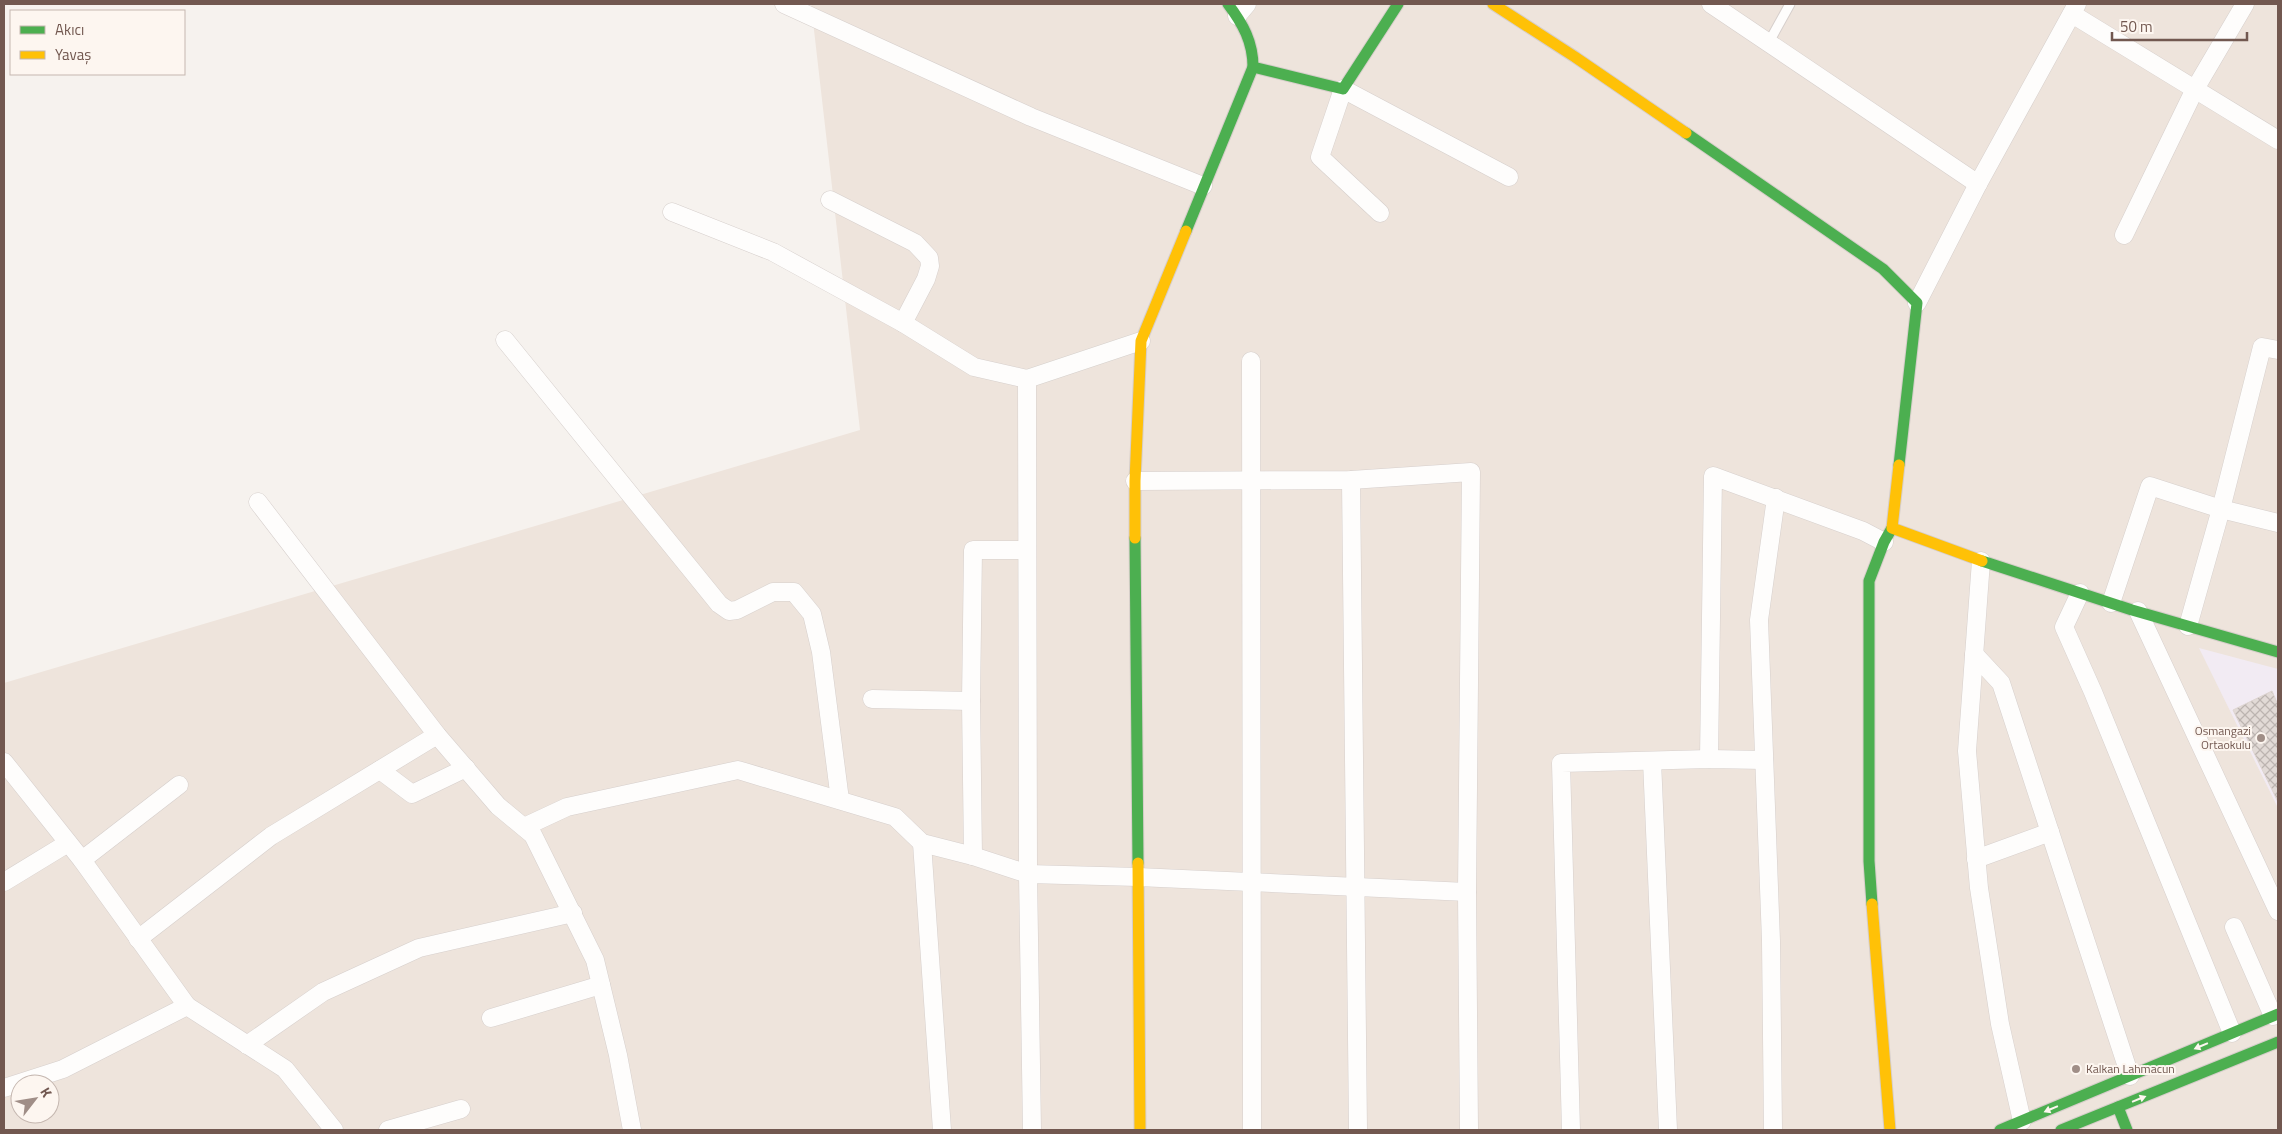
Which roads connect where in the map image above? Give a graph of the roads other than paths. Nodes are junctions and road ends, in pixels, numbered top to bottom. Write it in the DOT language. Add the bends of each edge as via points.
graph roads {
  1 [pos="784,4"];
  2 [pos="1398,4"];
  3 [pos="1493,4"];
  4 [pos="1711,4"];
  5 [pos="1790,4"];
  6 [pos="2245,4"];
  7 [pos="1238,8"];
  8 [pos="2075,9"];
  9 [pos="1769,42"];
  10 [pos="1253,68"];
  11 [pos="1343,89"];
  12 [pos="2195,89"];
  13 [pos="2278,140"];
  14 [pos="1509,177"];
  15 [pos="1978,184"];
  16 [pos="1203,186"];
  17 [pos="830,200"];
  18 [pos="672,212"];
  19 [pos="1380,213"];
  20 [pos="2124,235"];
  21 [pos="1917,303"];
  22 [pos="903,323"];
  23 [pos="506,340"];
  24 [pos="1140,341"];
  25 [pos="2278,350"];
  26 [pos="1251,361"];
  27 [pos="1027,379"];
  28 [pos="1250,480"];
  29 [pos="1351,480"];
  30 [pos="1135,482"];
  31 [pos="1776,498"];
  32 [pos="258,502"];
  33 [pos="2221,508"];
  34 [pos="2278,523"];
  35 [pos="1888,535"];
  36 [pos="1026,550"];
  37 [pos="1980,561"];
  38 [pos="2080,593"];
  39 [pos="2111,603"];
  40 [pos="2138,611"];
  41 [pos="2188,626"];
  42 [pos="2278,652"];
  43 [pos="1974,654"];
  44 [pos="872,699"];
  45 [pos="971,701"];
  46 [pos="437,735"];
  47 [pos="1709,759"];
  48 [pos="1652,760"];
  49 [pos="1764,760"];
  50 [pos="4,762"];
  51 [pos="466,768"];
  52 [pos="380,770"];
  53 [pos="180,784"];
  54 [pos="840,800"];
  55 [pos="524,827"];
  56 [pos="2050,832"];
  57 [pos="68,843"];
  58 [pos="922,843"];
  59 [pos="973,856"];
  60 [pos="1976,859"];
  61 [pos="82,860"];
  62 [pos="1028,874"];
  63 [pos="1138,877"];
  64 [pos="4,882"];
  65 [pos="1253,882"];
  66 [pos="1356,887"];
  67 [pos="1467,892"];
  68 [pos="2278,911"];
  69 [pos="573,913"];
  70 [pos="2234,927"];
  71 [pos="138,939"];
  72 [pos="601,984"];
  73 [pos="187,1006"];
  74 [pos="2275,1015"];
  75 [pos="490,1018"];
  76 [pos="2232,1033"];
  77 [pos="2278,1042"];
  78 [pos="247,1045"];
  79 [pos="2130,1076"];
  80 [pos="4,1088"];
  81 [pos="2118,1107"];
  82 [pos="461,1109"];
  83 [pos="2022,1121"];
  84 [pos="334,1130"];
  85 [pos="388,1130"];
  86 [pos="632,1130"];
  87 [pos="942,1130"];
  88 [pos="1032,1130"];
  89 [pos="1140,1130"];
  90 [pos="1252,1130"];
  91 [pos="1358,1130"];
  92 [pos="1469,1130"];
  93 [pos="1571,1130"];
  94 [pos="1668,1130"];
  95 [pos="1773,1130"];
  96 [pos="1890,1130"];
  97 [pos="2000,1130"];
  98 [pos="2061,1130"];
  99 [pos="2127,1130"];
  1 -- 16 [label="street" via="1030,117"];
  2 -- 11 [label="street"];
  3 -- 21 [label="street" via="1883,269"];
  4 -- 9 [label="street"];
  5 -- 9 [label="lane"];
  6 -- 12 [label="street"];
  7 -- 10 [label="street" via="1252,42"];
  8 -- 12 [label="street"];
  8 -- 15 [label="street"];
  9 -- 15 [label="street"];
  10 -- 11 [label="street"];
  10 -- 16 [label="street"];
  11 -- 14 [label="street"];
  11 -- 19 [label="street" via="1320,157"];
  12 -- 13 [label="street"];
  12 -- 20 [label="street"];
  15 -- 21 [label="street"];
  16 -- 24 [label="street"];
  17 -- 22 [label="street" via="915,244 929,258 926,279"];
  18 -- 22 [label="street" via="774,252"];
  21 -- 35 [label="street"];
  22 -- 27 [label="street" via="974,366"];
  23 -- 54 [label="street" via="719,604 729,611 737,610 774,592 794,592 812,614"];
  24 -- 27 [label="street"];
  24 -- 30 [label="street"];
  25 -- 33 [label="street" via="2262,347"];
  26 -- 28 [label="street"];
  27 -- 36 [label="street"];
  28 -- 29 [label="street"];
  28 -- 30 [label="street"];
  28 -- 65 [label="street"];
  29 -- 66 [label="street"];
  29 -- 67 [label="street" via="1471,472"];
  30 -- 63 [label="street"];
  31 -- 35 [label="street" via="1863,531"];
  31 -- 47 [label="street" via="1713,476"];
  31 -- 49 [label="street" via="1759,620"];
  32 -- 46 [label="street"];
  33 -- 34 [label="street"];
  33 -- 39 [label="street" via="2150,486"];
  33 -- 41 [label="street"];
  35 -- 37 [label="street"];
  35 -- 96 [label="street" via="1869,580 1869,862"];
  36 -- 45 [label="street" via="973,550"];
  36 -- 62 [label="street"];
  37 -- 38 [label="street"];
  37 -- 43 [label="street"];
  38 -- 39 [label="street"];
  38 -- 76 [label="street" via="2064,627"];
  39 -- 40 [label="street"];
  40 -- 41 [label="street"];
  40 -- 68 [label="street"];
  41 -- 42 [label="street"];
  43 -- 56 [label="street" via="2001,682"];
  43 -- 60 [label="street" via="1967,751"];
  44 -- 45 [label="street"];
  45 -- 59 [label="street"];
  46 -- 51 [label="street"];
  46 -- 52 [label="street"];
  47 -- 48 [label="street"];
  47 -- 49 [label="street"];
  48 -- 93 [label="street" via="1562,763"];
  48 -- 94 [label="street"];
  49 -- 95 [label="street" via="1771,941"];
  50 -- 57 [label="street"];
  51 -- 52 [label="street" via="412,794"];
  51 -- 55 [label="street" via="498,806"];
  52 -- 71 [label="street" via="271,836"];
  53 -- 61 [label="street"];
  54 -- 55 [label="street" via="738,770 567,807"];
  54 -- 58 [label="street" via="895,817"];
  55 -- 69 [label="street" via="533,835"];
  56 -- 60 [label="street"];
  56 -- 79 [label="street"];
  57 -- 61 [label="street"];
  57 -- 64 [label="street"];
  58 -- 59 [label="street"];
  58 -- 87 [label="street"];
  59 -- 62 [label="street"];
  60 -- 83 [label="street" via="2000,1024"];
  61 -- 71 [label="street"];
  62 -- 63 [label="street"];
  62 -- 88 [label="street"];
  63 -- 65 [label="street"];
  63 -- 89 [label="street"];
  65 -- 66 [label="street"];
  65 -- 90 [label="street"];
  66 -- 67 [label="street"];
  66 -- 91 [label="street"];
  67 -- 92 [label="street"];
  69 -- 72 [label="street" via="595,960"];
  69 -- 78 [label="street" via="419,948 323,992"];
  70 -- 74 [label="street"];
  71 -- 73 [label="street"];
  72 -- 75 [label="street"];
  72 -- 86 [label="street"];
  73 -- 78 [label="street"];
  73 -- 80 [label="street" via="63,1069"];
  74 -- 76 [label="street"];
  76 -- 79 [label="street, one-way"];
  81 -- 77 [label="street, one-way"];
  78 -- 84 [label="street" via="285,1069"];
  79 -- 83 [label="street, one-way"];
  81 -- 98 [label="street"];
  81 -- 99 [label="street"];
  82 -- 85 [label="street"];
  83 -- 97 [label="street"];
}
